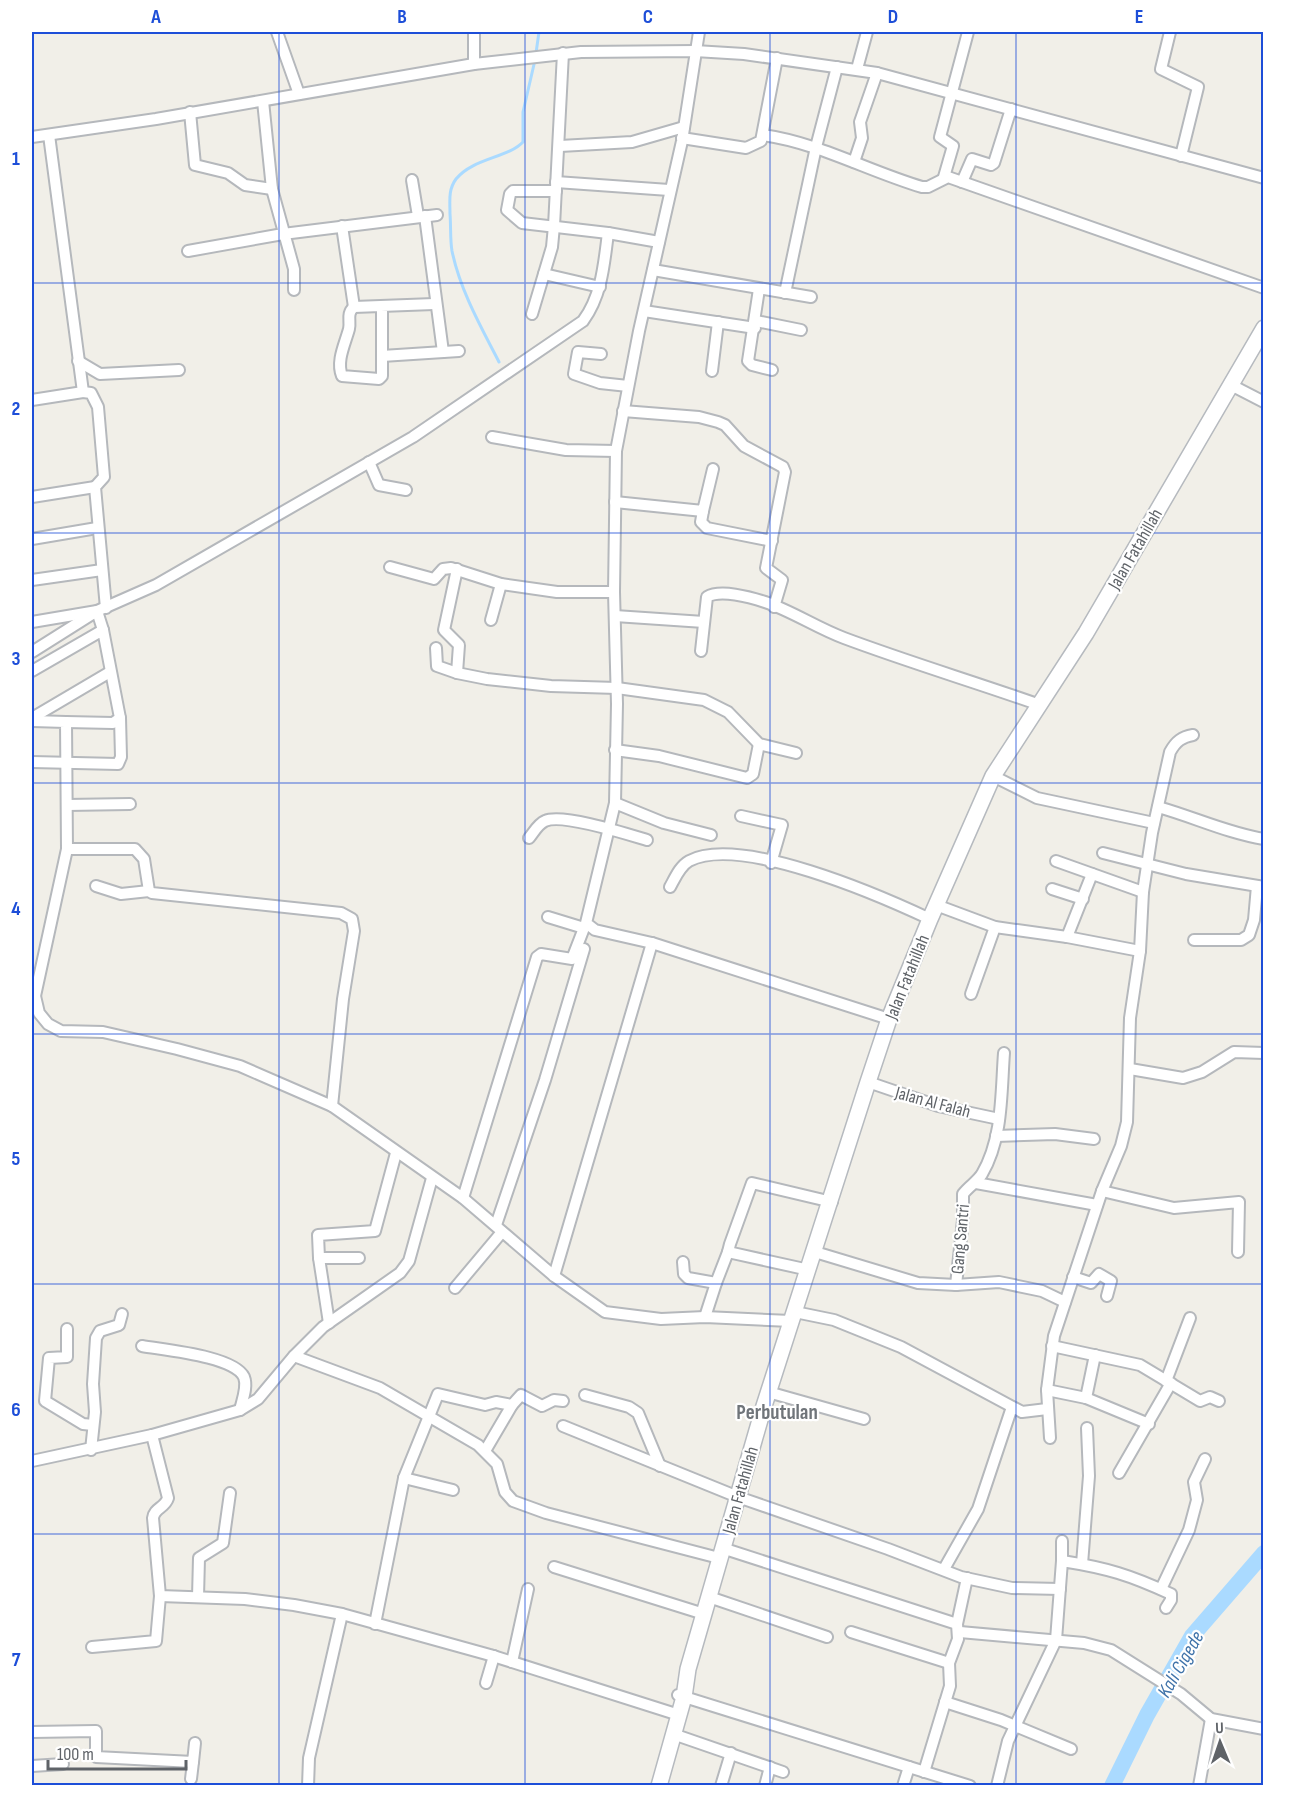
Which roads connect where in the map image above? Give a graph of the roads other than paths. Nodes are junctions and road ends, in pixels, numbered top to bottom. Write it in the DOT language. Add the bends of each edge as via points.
graph roads {
  1 [pos="277,32"];
  2 [pos="474,32"];
  3 [pos="699,32"];
  4 [pos="867,32"];
  5 [pos="968,32"];
  6 [pos="1170,32"];
  7 [pos="695,51"];
  8 [pos="563,53"];
  9 [pos="777,58"];
  10 [pos="474,64"];
  11 [pos="837,67"];
  12 [pos="857,69"];
  13 [pos="877,73"];
  14 [pos="953,93"];
  15 [pos="299,94"];
  16 [pos="263,100"];
  17 [pos="1011,109"];
  18 [pos="190,112"];
  19 [pos="683,133"];
  20 [pos="49,135"];
  21 [pos="763,135"];
  22 [pos="32,137"];
  23 [pos="560,146"];
  24 [pos="816,147"];
  25 [pos="1181,156"];
  26 [pos="854,162"];
  27 [pos="944,177"];
  28 [pos="1263,178"];
  29 [pos="411,180"];
  30 [pos="962,182"];
  31 [pos="556,187"];
  32 [pos="272,189"];
  33 [pos="669,190"];
  34 [pos="437,215"];
  35 [pos="421,216"];
  36 [pos="342,226"];
  37 [pos="555,226"];
  38 [pos="608,233"];
  39 [pos="283,234"];
  40 [pos="659,242"];
  41 [pos="188,251"];
  42 [pos="653,270"];
  43 [pos="544,274"];
  44 [pos="600,287"];
  45 [pos="1263,288"];
  46 [pos="759,289"];
  47 [pos="294,290"];
  48 [pos="785,293"];
  49 [pos="811,297"];
  50 [pos="435,304"];
  51 [pos="382,306"];
  52 [pos="354,307"];
  53 [pos="644,311"];
  54 [pos="532,314"];
  55 [pos="718,322"];
  56 [pos="755,325"];
  57 [pos="1263,328"];
  58 [pos="801,330"];
  59 [pos="459,351"];
  60 [pos="443,352"];
  61 [pos="601,354"];
  62 [pos="382,356"];
  63 [pos="78,361"];
  64 [pos="179,370"];
  65 [pos="772,370"];
  66 [pos="712,371"];
  67 [pos="1231,385"];
  68 [pos="628,386"];
  69 [pos="83,392"];
  70 [pos="32,400"];
  71 [pos="1263,402"];
  72 [pos="623,411"];
  73 [pos="492,436"];
  74 [pos="616,451"];
  75 [pos="371,467"];
  76 [pos="713,470"];
  77 [pos="94,487"];
  78 [pos="406,490"];
  79 [pos="32,497"];
  80 [pos="615,502"];
  81 [pos="703,511"];
  82 [pos="98,528"];
  83 [pos="32,539"];
  84 [pos="772,541"];
  85 [pos="390,567"];
  86 [pos="457,569"];
  87 [pos="102,570"];
  88 [pos="32,580"];
  89 [pos="501,584"];
  90 [pos="614,592"];
  91 [pos="774,607"];
  92 [pos="101,616"];
  93 [pos="615,616"];
  94 [pos="491,620"];
  95 [pos="32,622"];
  96 [pos="704,622"];
  97 [pos="436,648"];
  98 [pos="701,651"];
  99 [pos="32,652"];
  100 [pos="32,671"];
  101 [pos="110,672"];
  102 [pos="457,673"];
  103 [pos="617,688"];
  104 [pos="1040,705"];
  105 [pos="120,718"];
  106 [pos="32,720"];
  107 [pos="66,722"];
  108 [pos="1193,735"];
  109 [pos="759,744"];
  110 [pos="615,750"];
  111 [pos="796,753"];
  112 [pos="32,762"];
  113 [pos="66,764"];
  114 [pos="993,776"];
  115 [pos="130,804"];
  116 [pos="615,804"];
  117 [pos="67,805"];
  118 [pos="1158,807"];
  119 [pos="741,816"];
  120 [pos="1154,823"];
  121 [pos="609,829"];
  122 [pos="711,835"];
  123 [pos="529,838"];
  124 [pos="1263,839"];
  125 [pos="647,840"];
  126 [pos="67,849"];
  127 [pos="1102,854"];
  128 [pos="1056,861"];
  129 [pos="771,863"];
  130 [pos="1147,864"];
  131 [pos="1092,874"];
  132 [pos="96,886"];
  133 [pos="670,887"];
  134 [pos="1260,887"];
  135 [pos="1052,888"];
  136 [pos="149,891"];
  137 [pos="1143,892"];
  138 [pos="1083,899"];
  139 [pos="933,912"];
  140 [pos="548,916"];
  141 [pos="586,926"];
  142 [pos="995,927"];
  143 [pos="1067,937"];
  144 [pos="1194,940"];
  145 [pos="652,944"];
  146 [pos="1140,951"];
  147 [pos="971,994"];
  148 [pos="33,996"];
  149 [pos="889,1019"];
  150 [pos="1004,1053"];
  151 [pos="1263,1053"];
  152 [pos="1130,1069"];
  153 [pos="868,1082"];
  154 [pos="332,1106"];
  155 [pos="999,1119"];
  156 [pos="996,1136"];
  157 [pos="1094,1139"];
  158 [pos="396,1153"];
  159 [pos="432,1178"];
  160 [pos="976,1184"];
  161 [pos="1102,1191"];
  162 [pos="463,1198"];
  163 [pos="832,1202"];
  164 [pos="1097,1205"];
  165 [pos="499,1229"];
  166 [pos="728,1252"];
  167 [pos="815,1252"];
  168 [pos="1238,1252"];
  169 [pos="359,1257"];
  170 [pos="319,1258"];
  171 [pos="683,1262"];
  172 [pos="809,1270"];
  173 [pos="554,1276"];
  174 [pos="1073,1277"];
  175 [pos="716,1283"];
  176 [pos="956,1285"];
  177 [pos="455,1288"];
  178 [pos="1107,1296"];
  179 [pos="1065,1302"];
  180 [pos="122,1314"];
  181 [pos="793,1316"];
  182 [pos="705,1317"];
  183 [pos="1190,1318"];
  184 [pos="329,1323"];
  185 [pos="68,1329"];
  186 [pos="142,1346"];
  187 [pos="1052,1346"];
  188 [pos="1095,1355"];
  189 [pos="294,1356"];
  190 [pos="1168,1382"];
  191 [pos="1047,1390"];
  192 [pos="768,1392"];
  193 [pos="585,1395"];
  194 [pos="1086,1398"];
  195 [pos="562,1401"];
  196 [pos="1219,1401"];
  197 [pos="512,1405"];
  198 [pos="1012,1407"];
  199 [pos="1047,1409"];
  200 [pos="240,1410"];
  201 [pos="428,1417"];
  202 [pos="864,1419"];
  203 [pos="1149,1424"];
  204 [pos="93,1425"];
  205 [pos="563,1426"];
  206 [pos="1087,1428"];
  207 [pos="152,1435"];
  208 [pos="1050,1438"];
  209 [pos="91,1450"];
  210 [pos="485,1450"];
  211 [pos="1205,1459"];
  212 [pos="32,1461"];
  213 [pos="660,1466"];
  214 [pos="1119,1473"];
  215 [pos="404,1478"];
  216 [pos="453,1490"];
  217 [pos="230,1493"];
  218 [pos="738,1497"];
  219 [pos="1062,1541"];
  220 [pos="721,1553"];
  221 [pos="1062,1561"];
  222 [pos="1082,1564"];
  223 [pos="554,1567"];
  224 [pos="944,1569"];
  225 [pos="967,1578"];
  226 [pos="528,1589"];
  227 [pos="1060,1589"];
  228 [pos="1161,1589"];
  229 [pos="160,1596"];
  230 [pos="198,1597"];
  231 [pos="709,1597"];
  232 [pos="1166,1608"];
  233 [pos="342,1614"];
  234 [pos="704,1614"];
  235 [pos="375,1624"];
  236 [pos="958,1628"];
  237 [pos="851,1632"];
  238 [pos="827,1637"];
  239 [pos="1056,1640"];
  240 [pos="92,1647"];
  241 [pos="494,1656"];
  242 [pos="512,1662"];
  243 [pos="949,1663"];
  244 [pos="486,1683"];
  245 [pos="682,1692"];
  246 [pos="945,1702"];
  247 [pos="675,1714"];
  248 [pos="1211,1719"];
  249 [pos="1014,1728"];
  250 [pos="1263,1729"];
  251 [pos="32,1732"];
  252 [pos="673,1734"];
  253 [pos="195,1743"];
  254 [pos="1071,1749"];
  255 [pos="731,1752"];
  256 [pos="193,1762"];
  257 [pos="63,1764"];
  258 [pos="32,1766"];
  259 [pos="770,1767"];
  260 [pos="909,1767"];
  261 [pos="783,1772"];
  262 [pos="924,1772"];
  263 [pos="191,1779"];
  264 [pos="308,1785"];
  265 [pos="651,1785"];
  266 [pos="659,1785"];
  267 [pos="721,1785"];
  268 [pos="765,1785"];
  269 [pos="903,1785"];
  270 [pos="970,1785"];
  271 [pos="997,1785"];
  272 [pos="1198,1785"];
  1 -- 15 [label="street"];
  2 -- 10 [label="street"];
  3 -- 7 [label="street"];
  4 -- 12 [label="street"];
  5 -- 14 [label="street"];
  6 -- 25 [label="street" via="1161,69 1198,87"];
  7 -- 8 [label="street"];
  7 -- 9 [label="street"];
  7 -- 19 [label="street"];
  8 -- 10 [label="street"];
  8 -- 23 [label="street"];
  9 -- 11 [label="street"];
  9 -- 21 [label="street"];
  10 -- 15 [label="street"];
  11 -- 12 [label="street"];
  11 -- 24 [label="street"];
  12 -- 13 [label="street"];
  13 -- 14 [label="street"];
  13 -- 26 [label="street" via="860,122 862,138"];
  14 -- 17 [label="street"];
  14 -- 27 [label="street" via="940,137 953,146"];
  15 -- 16 [label="street"];
  16 -- 18 [label="street"];
  16 -- 32 [label="street"];
  17 -- 25 [label="street"];
  17 -- 30 [label="street" via="994,163 972,159"];
  18 -- 20 [label="street"];
  18 -- 32 [label="street" via="195,165 228,173 245,185"];
  19 -- 21 [label="street" via="746,148 757,145"];
  19 -- 23 [label="street" via="632,142"];
  19 -- 33 [label="street"];
  20 -- 22 [label="street"];
  20 -- 63 [label="street"];
  21 -- 24 [label="street"];
  23 -- 31 [label="street"];
  24 -- 26 [label="street"];
  24 -- 48 [label="street"];
  25 -- 28 [label="street"];
  26 -- 27 [label="street" via="922,187 934,185"];
  27 -- 30 [label="street"];
  29 -- 35 [label="street"];
  30 -- 45 [label="street"];
  31 -- 33 [label="street"];
  31 -- 37 [label="street"];
  31 -- 37 [label="street" via="518,189 510,194 506,206 512,217 522,223"];
  32 -- 39 [label="street"];
  33 -- 40 [label="street"];
  34 -- 35 [label="street"];
  35 -- 36 [label="street"];
  35 -- 50 [label="street"];
  36 -- 39 [label="street"];
  36 -- 52 [label="street"];
  37 -- 38 [label="street"];
  37 -- 43 [label="street"];
  38 -- 40 [label="street"];
  38 -- 44 [label="street"];
  39 -- 41 [label="street"];
  39 -- 47 [label="street" via="294,269"];
  40 -- 42 [label="street"];
  42 -- 46 [label="street"];
  42 -- 53 [label="street"];
  43 -- 44 [label="street"];
  43 -- 54 [label="street"];
  44 -- 75 [label="street" via="584,321"];
  46 -- 48 [label="street"];
  46 -- 56 [label="street"];
  48 -- 49 [label="street"];
  50 -- 51 [label="street"];
  50 -- 60 [label="street"];
  51 -- 52 [label="street"];
  51 -- 62 [label="street"];
  52 -- 62 [label="street" via="342,344 341,375 379,379"];
  53 -- 55 [label="street"];
  53 -- 68 [label="street"];
  55 -- 56 [label="street"];
  55 -- 66 [label="street"];
  56 -- 58 [label="street"];
  56 -- 65 [label="street" via="749,363"];
  57 -- 67 [label="street, Jalan Fatahillah"];
  59 -- 60 [label="street"];
  60 -- 62 [label="street"];
  61 -- 68 [label="street" via="578,352 574,374 600,383"];
  63 -- 64 [label="street" via="100,374"];
  63 -- 69 [label="street"];
  67 -- 71 [label="street"];
  67 -- 104 [label="street, Jalan Fatahillah"];
  68 -- 72 [label="street"];
  69 -- 70 [label="street"];
  69 -- 77 [label="street" via="91,393 98,407 104,477"];
  72 -- 74 [label="street"];
  72 -- 84 [label="street" via="718,422 744,446 783,466"];
  73 -- 74 [label="street" via="550,448"];
  74 -- 80 [label="street"];
  75 -- 78 [label="street" via="381,487"];
  75 -- 92 [label="street"];
  76 -- 81 [label="street"];
  77 -- 79 [label="street"];
  77 -- 82 [label="street"];
  80 -- 81 [label="street"];
  80 -- 90 [label="street"];
  81 -- 84 [label="street" via="701,522 707,528"];
  82 -- 83 [label="street"];
  82 -- 87 [label="street"];
  84 -- 91 [label="street" via="767,569 782,583"];
  85 -- 86 [label="street" via="434,579 443,569"];
  86 -- 89 [label="street"];
  86 -- 102 [label="street" via="444,630 459,645"];
  87 -- 88 [label="street"];
  87 -- 92 [label="street"];
  89 -- 90 [label="street" via="557,592"];
  89 -- 94 [label="street"];
  90 -- 93 [label="street"];
  91 -- 96 [label="street" via="712,594 706,599"];
  91 -- 104 [label="street" via="817,628"];
  92 -- 95 [label="street"];
  92 -- 99 [label="street"];
  92 -- 100 [label="street"];
  92 -- 101 [label="street"];
  93 -- 96 [label="street"];
  93 -- 103 [label="street"];
  96 -- 98 [label="street"];
  97 -- 102 [label="street" via="437,666"];
  101 -- 105 [label="street"];
  101 -- 106 [label="street"];
  102 -- 103 [label="street" via="551,686"];
  103 -- 109 [label="street" via="713,703 728,712"];
  103 -- 110 [label="street"];
  104 -- 114 [label="street, Jalan Fatahillah"];
  105 -- 107 [label="street" via="112,723"];
  105 -- 113 [label="street" via="120,762"];
  106 -- 107 [label="street"];
  107 -- 113 [label="street"];
  108 -- 118 [label="street" via="1183,737 1170,752"];
  109 -- 110 [label="street" via="753,774 747,778 659,756"];
  109 -- 111 [label="street"];
  110 -- 116 [label="street"];
  112 -- 113 [label="street"];
  113 -- 117 [label="street"];
  114 -- 120 [label="street" via="1037,798"];
  114 -- 139 [label="street, Jalan Fatahillah"];
  115 -- 117 [label="street"];
  116 -- 121 [label="street"];
  116 -- 122 [label="street" via="664,823"];
  117 -- 126 [label="street"];
  118 -- 120 [label="street"];
  118 -- 124 [label="street"];
  119 -- 129 [label="street" via="782,825"];
  120 -- 130 [label="street"];
  121 -- 123 [label="street" via="553,819 539,825"];
  121 -- 125 [label="street"];
  121 -- 141 [label="street"];
  126 -- 136 [label="street" via="135,849 144,860"];
  126 -- 148 [label="street"];
  127 -- 130 [label="street"];
  128 -- 131 [label="street"];
  129 -- 133 [label="street" via="735,856 696,859 684,864"];
  129 -- 139 [label="street" via="818,873"];
  130 -- 134 [label="street"];
  130 -- 137 [label="street"];
  131 -- 137 [label="street"];
  131 -- 138 [label="street"];
  132 -- 136 [label="street" via="121,894"];
  134 -- 144 [label="street" via="1249,935 1241,940"];
  135 -- 138 [label="street"];
  136 -- 154 [label="street" via="341,913 352,919 354,931"];
  137 -- 146 [label="street"];
  138 -- 143 [label="street"];
  139 -- 142 [label="street"];
  139 -- 149 [label="street, Jalan Fatahillah"];
  140 -- 141 [label="street"];
  141 -- 145 [label="street"];
  141 -- 162 [label="street" via="572,959 541,954 537,957"];
  141 -- 165 [label="street" via="545,1080"];
  142 -- 143 [label="street"];
  142 -- 147 [label="street"];
  143 -- 146 [label="street"];
  145 -- 149 [label="street"];
  145 -- 173 [label="street"];
  146 -- 152 [label="street" via="1130,1018"];
  148 -- 154 [label="street" via="39,1013 61,1031 104,1032 240,1066"];
  149 -- 153 [label="street, Jalan Fatahillah"];
  150 -- 155 [label="street"];
  151 -- 152 [label="street" via="1234,1052 1202,1072 1183,1078"];
  152 -- 161 [label="street" via="1124,1136"];
  153 -- 155 [label="street, Jalan Al Falah" via="938,1106"];
  153 -- 163 [label="street, Jalan Fatahillah"];
  154 -- 158 [label="street"];
  155 -- 156 [label="street"];
  156 -- 157 [label="street" via="1055,1134"];
  156 -- 160 [label="street" via="992,1154"];
  158 -- 159 [label="street"];
  158 -- 170 [label="street" via="375,1231 319,1233"];
  159 -- 162 [label="street"];
  159 -- 184 [label="street" via="409,1261 395,1277"];
  160 -- 164 [label="street"];
  160 -- 176 [label="street, Gang Santri" via="964,1192"];
  161 -- 164 [label="street"];
  161 -- 168 [label="street" via="1174,1208 1239,1202"];
  162 -- 165 [label="street"];
  163 -- 166 [label="street" via="752,1183"];
  163 -- 167 [label="street, Jalan Fatahillah"];
  164 -- 174 [label="street"];
  165 -- 173 [label="street"];
  165 -- 177 [label="street"];
  166 -- 172 [label="street"];
  166 -- 175 [label="street"];
  167 -- 172 [label="street, Jalan Fatahillah"];
  167 -- 176 [label="street" via="918,1283"];
  169 -- 170 [label="street"];
  170 -- 184 [label="street"];
  171 -- 175 [label="street" via="688,1278"];
  172 -- 181 [label="street, Jalan Fatahillah"];
  173 -- 182 [label="street" via="612,1315"];
  174 -- 178 [label="street" via="1091,1283 1098,1275 1109,1278"];
  174 -- 179 [label="street"];
  175 -- 182 [label="street"];
  176 -- 179 [label="street" via="999,1282 1041,1291"];
  179 -- 187 [label="street"];
  180 -- 204 [label="street" via="119,1325 100,1331 96,1338"];
  181 -- 182 [label="street"];
  181 -- 192 [label="street, Jalan Fatahillah"];
  181 -- 198 [label="street" via="834,1320 901,1347"];
  183 -- 190 [label="street"];
  184 -- 189 [label="street"];
  185 -- 204 [label="street" via="67,1357 49,1358 45,1401 82,1424"];
  186 -- 200 [label="street" via="210,1358 235,1368 245,1386"];
  187 -- 188 [label="street"];
  187 -- 191 [label="street"];
  188 -- 190 [label="street" via="1140,1365"];
  188 -- 194 [label="street"];
  189 -- 200 [label="street" via="258,1399"];
  189 -- 201 [label="street" via="380,1388"];
  190 -- 196 [label="street" via="1200,1401 1210,1397"];
  190 -- 203 [label="street"];
  191 -- 194 [label="street"];
  191 -- 199 [label="street"];
  192 -- 202 [label="street"];
  192 -- 218 [label="street, Jalan Fatahillah"];
  193 -- 213 [label="street" via="638,1413"];
  194 -- 203 [label="street"];
  195 -- 197 [label="street" via="542,1406 520,1395"];
  197 -- 201 [label="street" via="504,1401 482,1405 441,1393"];
  197 -- 210 [label="street"];
  198 -- 199 [label="street" via="1027,1413"];
  198 -- 224 [label="street" via="978,1509"];
  199 -- 208 [label="street"];
  200 -- 207 [label="street"];
  201 -- 210 [label="street"];
  201 -- 215 [label="street"];
  203 -- 214 [label="street"];
  204 -- 209 [label="street"];
  205 -- 213 [label="street"];
  206 -- 222 [label="street" via="1089,1476"];
  207 -- 209 [label="street"];
  207 -- 229 [label="street" via="168,1498 153,1518"];
  209 -- 212 [label="street"];
  210 -- 220 [label="street" via="497,1464 504,1492 513,1501 546,1513"];
  211 -- 228 [label="street" via="1194,1482 1197,1500 1189,1530"];
  213 -- 218 [label="street"];
  215 -- 216 [label="street"];
  215 -- 235 [label="street"];
  217 -- 230 [label="street" via="223,1543 199,1558"];
  218 -- 220 [label="street, Jalan Fatahillah"];
  218 -- 224 [label="street"];
  219 -- 221 [label="street"];
  220 -- 231 [label="street, Jalan Fatahillah"];
  220 -- 236 [label="street"];
  221 -- 222 [label="street"];
  221 -- 227 [label="street"];
  222 -- 228 [label="street" via="1113,1569"];
  223 -- 234 [label="street"];
  224 -- 225 [label="street"];
  225 -- 227 [label="street" via="1012,1588"];
  225 -- 236 [label="street"];
  226 -- 242 [label="street"];
  227 -- 239 [label="street"];
  228 -- 232 [label="street" via="1172,1596"];
  229 -- 230 [label="street"];
  229 -- 240 [label="street" via="156,1641"];
  230 -- 233 [label="street" via="294,1605"];
  231 -- 234 [label="street, Jalan Fatahillah"];
  231 -- 238 [label="street"];
  233 -- 235 [label="street"];
  233 -- 264 [label="street" via="309,1758"];
  234 -- 245 [label="street, Jalan Fatahillah"];
  235 -- 241 [label="street"];
  236 -- 239 [label="street"];
  236 -- 243 [label="street"];
  237 -- 243 [label="street"];
  239 -- 248 [label="street" via="1111,1650 1181,1694"];
  239 -- 249 [label="street"];
  241 -- 242 [label="street"];
  241 -- 244 [label="street"];
  242 -- 247 [label="street"];
  243 -- 246 [label="street" via="950,1686"];
  245 -- 247 [label="street, Jalan Fatahillah"];
  245 -- 260 [label="street"];
  246 -- 249 [label="street"];
  246 -- 262 [label="street"];
  247 -- 252 [label="street, Jalan Fatahillah"];
  247 -- 265 [label="street, Jalan Fatahillah"];
  248 -- 250 [label="street"];
  248 -- 272 [label="street"];
  249 -- 254 [label="street"];
  249 -- 271 [label="street"];
  251 -- 256 [label="street" via="96,1731 96,1756"];
  252 -- 255 [label="street"];
  252 -- 266 [label="street, Jalan Fatahillah"];
  253 -- 256 [label="street"];
  255 -- 259 [label="street"];
  255 -- 267 [label="street"];
  256 -- 263 [label="street"];
  257 -- 258 [label="street"];
  259 -- 261 [label="street"];
  259 -- 268 [label="street"];
  260 -- 262 [label="street"];
  260 -- 269 [label="street"];
  262 -- 270 [label="street"];
}
